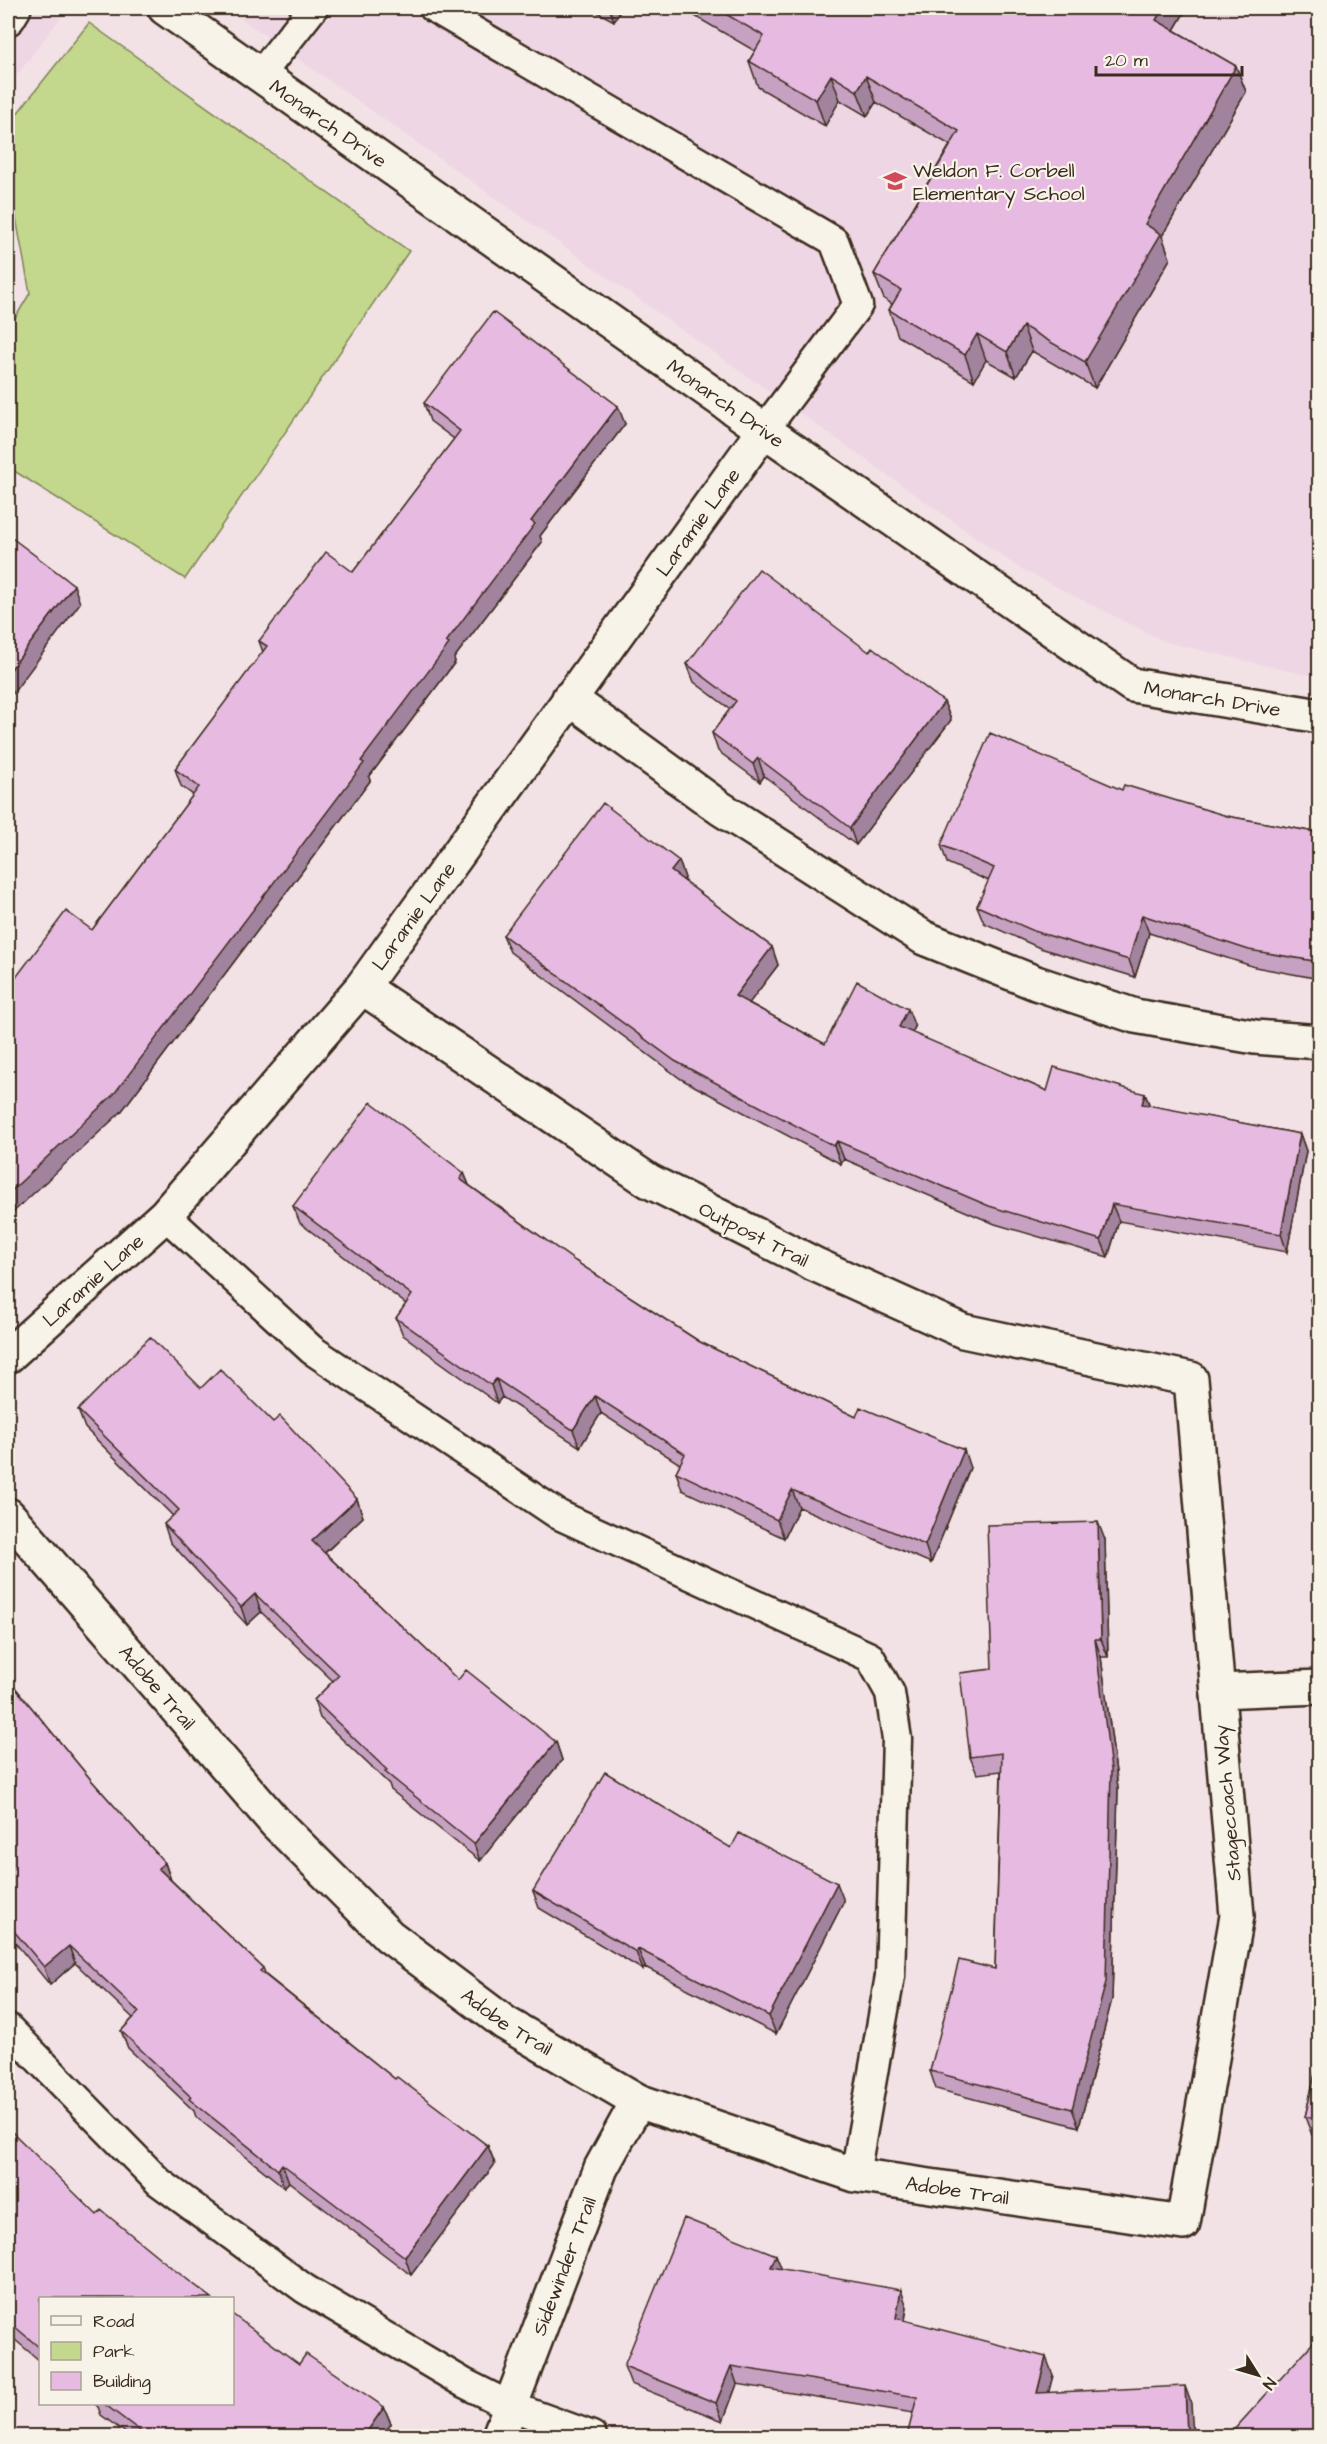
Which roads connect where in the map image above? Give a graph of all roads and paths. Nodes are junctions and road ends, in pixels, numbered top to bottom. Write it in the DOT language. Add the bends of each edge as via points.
graph roads {
  1 [pos="14,8"];
  2 [pos="165,8"];
  3 [pos="313,8"];
  4 [pos="434,8"];
  5 [pos="8,18"];
  6 [pos="260,75"];
  7 [pos="764,430"];
  8 [pos="569,698"];
  9 [pos="1320,716"];
  10 [pos="362,987"];
  11 [pos="1320,1042"];
  12 [pos="165,1215"];
  13 [pos="8,1356"];
  14 [pos="1191,1379"];
  15 [pos="8,1515"];
  16 [pos="1320,1688"];
  17 [pos="1218,1690"];
  18 [pos="8,2028"];
  19 [pos="638,2101"];
  20 [pos="855,2175"];
  21 [pos="1183,2223"];
  22 [pos="510,2406"];
  23 [pos="499,2436"];
  24 [pos="592,2436"];
  1 -- 5 [label="street"];
  2 -- 6 [label="street, Monarch Drive"];
  3 -- 6 [label="lane"];
  4 -- 7 [label="lane" via="834,241 858,305"];
  6 -- 7 [label="street, Monarch Drive"];
  7 -- 8 [label="street, Laramie Lane"];
  7 -- 9 [label="street, Monarch Drive" via="1132,685"];
  8 -- 10 [label="street, Laramie Lane"];
  8 -- 11 [label="street" via="720,808 924,938 1036,983 1135,1016 1255,1037"];
  10 -- 12 [label="street, Laramie Lane"];
  10 -- 14 [label="street, Outpost Trail" via="649,1181 814,1264 963,1331"];
  12 -- 13 [label="street, Laramie Lane"];
  12 -- 20 [label="lane" via="312,1350 559,1515 870,1657 890,1693 897,1740 893,1881 890,1976"];
  14 -- 17 [label="street, Stagecoach Way"];
  15 -- 19 [label="street, Adobe Trail" via="275,1822 389,1936 505,2023"];
  16 -- 17 [label="street"];
  17 -- 21 [label="street, Stagecoach Way" via="1237,1916"];
  18 -- 22 [label="lane" via="159,2182 305,2289"];
  19 -- 20 [label="street, Adobe Trail"];
  19 -- 22 [label="street, Sidewinder Trail" via="601,2168"];
  20 -- 21 [label="street, Adobe Trail"];
  22 -- 23 [label="street, Sidewinder Trail"];
  22 -- 24 [label="lane"];
}
